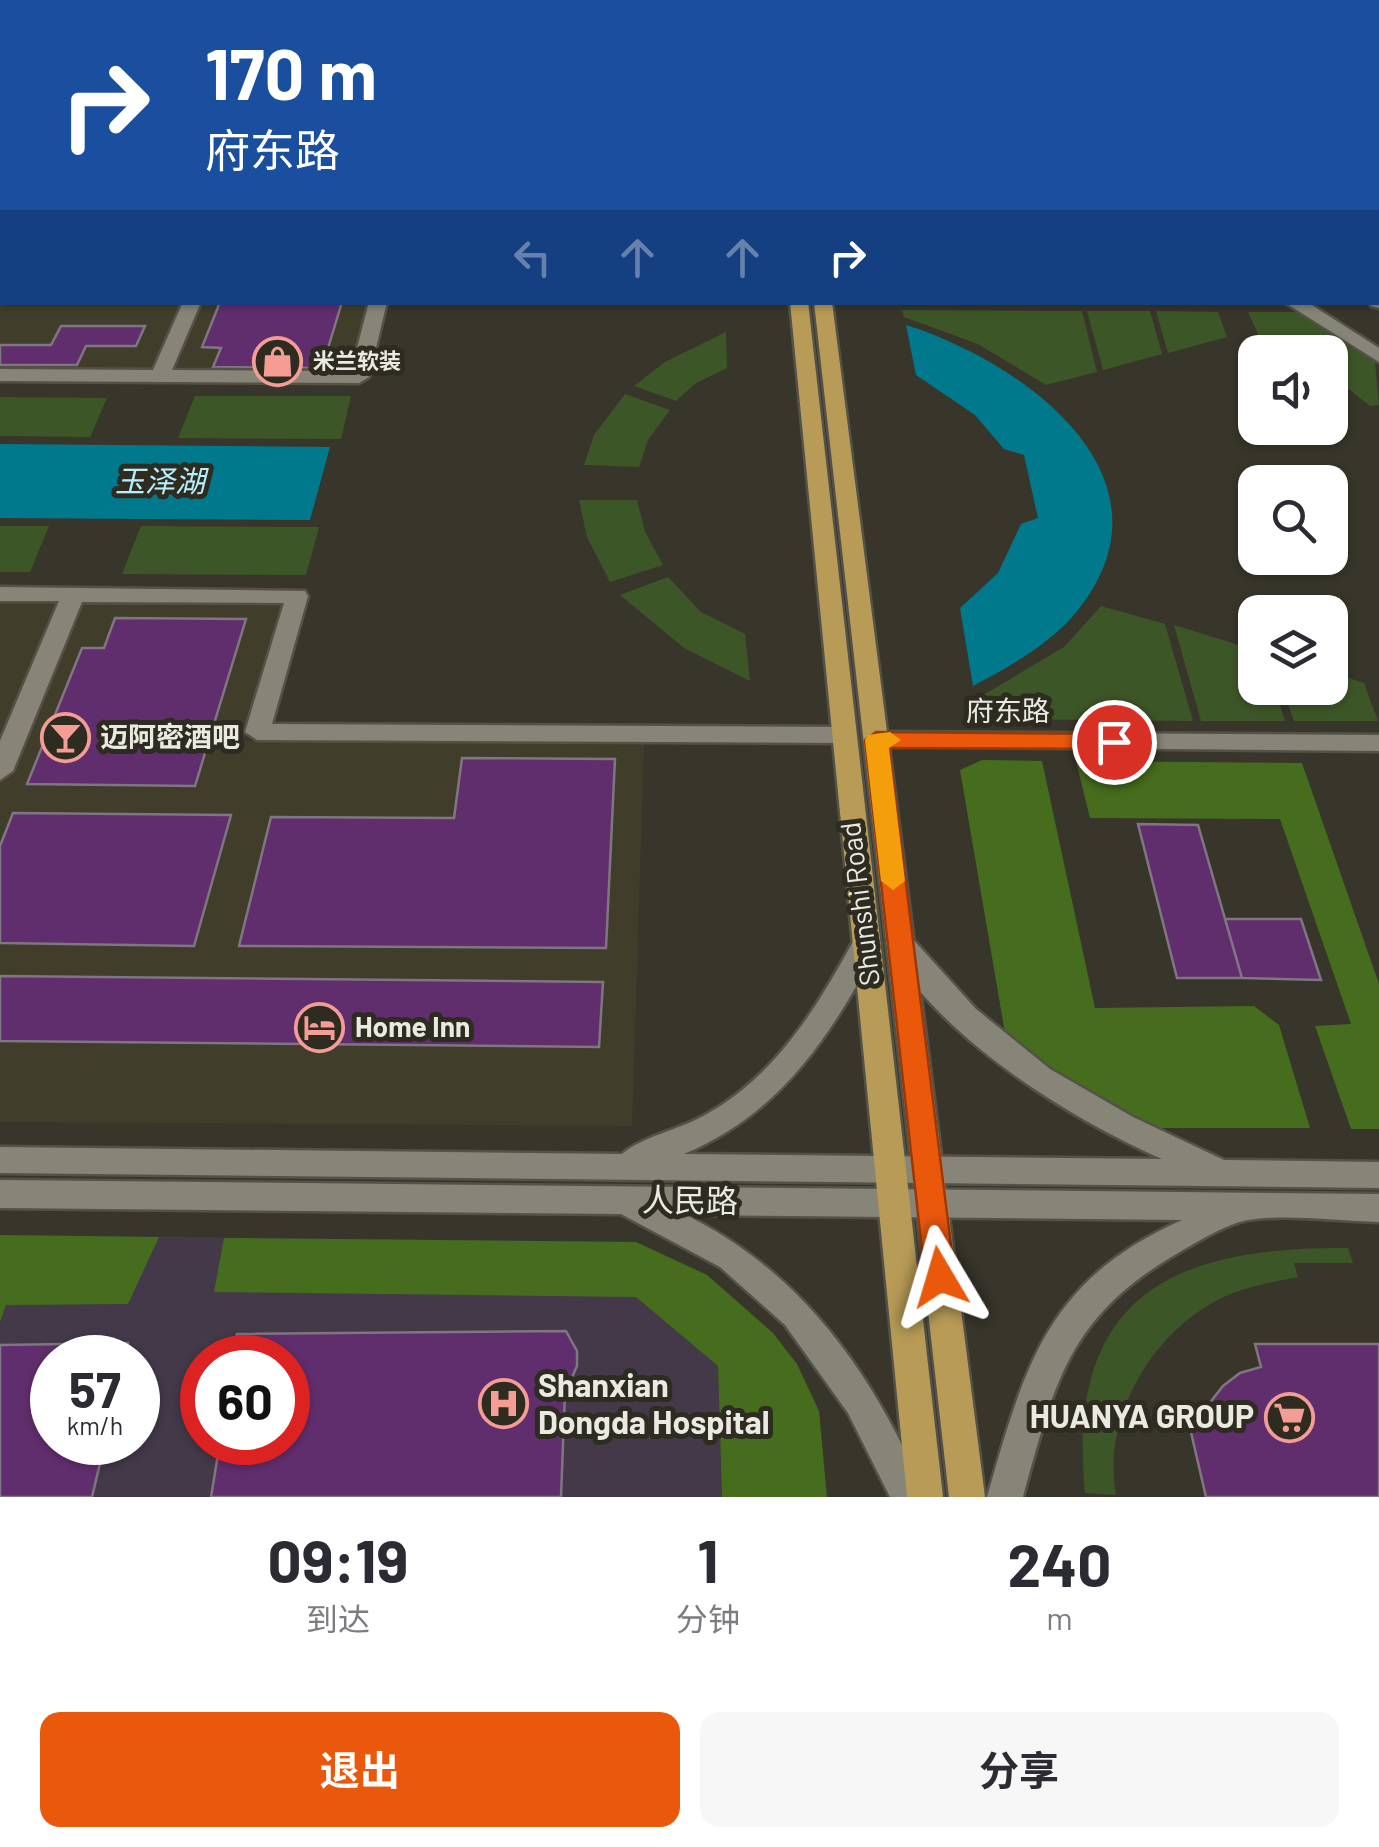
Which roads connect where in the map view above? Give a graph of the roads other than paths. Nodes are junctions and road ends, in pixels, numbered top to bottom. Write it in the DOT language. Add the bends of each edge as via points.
graph roads {
  1 [pos="191,305"];
  2 [pos="377,305"];
  3 [pos="798,305"];
  4 [pos="823,305"];
  5 [pos="1298,305"];
  6 [pos="1379,356"];
  7 [pos="0,374"];
  8 [pos="160,376"];
  9 [pos="0,594"];
  10 [pos="73,595"];
  11 [pos="844,735"];
  12 [pos="876,740"];
  13 [pos="1379,742"];
  14 [pos="0,771"];
  15 [pos="866,943"];
  16 [pos="900,944"];
  17 [pos="0,1160"];
  18 [pos="613,1167"];
  19 [pos="891,1170"];
  20 [pos="926,1170"];
  21 [pos="1226,1173"];
  22 [pos="1379,1175"];
  23 [pos="0,1194"];
  24 [pos="626,1200"];
  25 [pos="892,1204"];
  26 [pos="930,1204"];
  27 [pos="1242,1207"];
  28 [pos="1379,1208"];
  29 [pos="908,1497"];
  30 [pos="925,1497"];
  31 [pos="968,1497"];
  32 [pos="1005,1497"];
  1 -- 8 [label="main road"];
  2 -- 8 [label="main road" via="359,377"];
  3 -- 11 [label="main road, Shunshi Road"];
  4 -- 12 [label="main road, Shunshi Road"];
  5 -- 6 [label="main road"];
  7 -- 8 [label="main road"];
  9 -- 10 [label="main road"];
  10 -- 11 [label="main road" via="297,596 258,732"];
  10 -- 14 [label="main road"];
  11 -- 15 [label="main road, Shunshi Road"];
  12 -- 13 [label="main road, 府东路"];
  12 -- 16 [label="main road, Shunshi Road"];
  15 -- 18 [label="main road" via="825,1020 776,1083 712,1128"];
  15 -- 19 [label="main road, Shunshi Road"];
  16 -- 20 [label="main road, Shunshi Road"];
  16 -- 21 [label="main road" via="959,1016 1046,1083 1130,1133"];
  17 -- 18 [label="main road, 人民路"];
  18 -- 19 [label="main road, 人民路"];
  19 -- 20 [label="main road, 人民路"];
  19 -- 25 [label="main road, Shunshi Road"];
  20 -- 21 [label="main road, 人民路"];
  20 -- 26 [label="main road, Shunshi Road"];
  21 -- 22 [label="main road, 人民路"];
  23 -- 24 [label="main road, 人民路"];
  24 -- 25 [label="main road, 人民路"];
  24 -- 29 [label="main road" via="743,1264 786,1300 838,1368"];
  25 -- 26 [label="main road, 人民路"];
  25 -- 30 [label="main road, Shunshi Road"];
  26 -- 27 [label="main road, 人民路"];
  26 -- 31 [label="main road, Shunshi Road"];
  27 -- 28 [label="main road, 人民路"];
  27 -- 32 [label="main road" via="1156,1246 1087,1298 1057,1338 1038,1380"];
}
